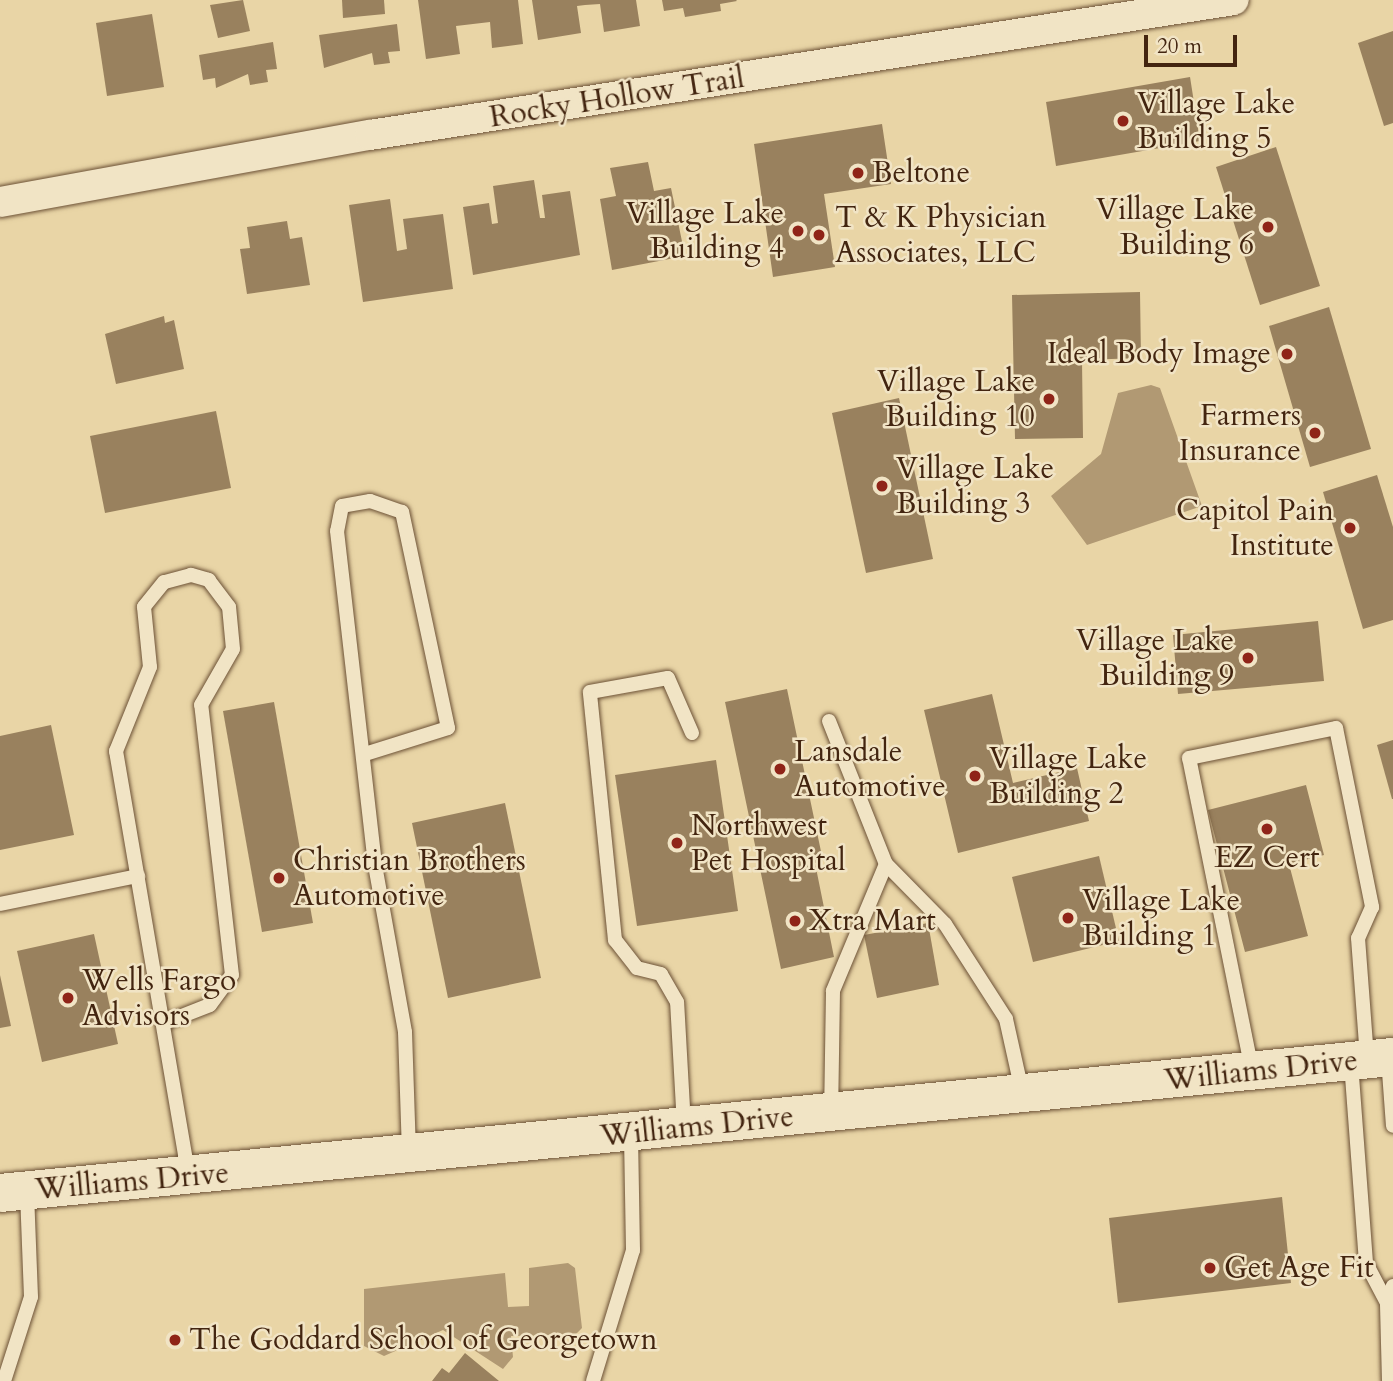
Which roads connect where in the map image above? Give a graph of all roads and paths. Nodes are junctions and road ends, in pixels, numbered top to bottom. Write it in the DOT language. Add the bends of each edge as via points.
graph roads {
  1 [pos="1234,0"];
  2 [pos="0,202"];
  3 [pos="829,721"];
  4 [pos="692,733"];
  5 [pos="365,754"];
  6 [pos="886,864"];
  7 [pos="138,876"];
  8 [pos="0,904"];
  9 [pos="164,1023"];
  10 [pos="1375,1059"];
  11 [pos="1252,1071"];
  12 [pos="1023,1095"];
  13 [pos="831,1113"];
  14 [pos="1393,1126"];
  15 [pos="684,1128"];
  16 [pos="631,1133"];
  17 [pos="409,1156"];
  18 [pos="188,1178"];
  19 [pos="13,1192"];
  20 [pos="1393,1286"];
  21 [pos="1387,1303"];
  22 [pos="4,1381"];
  23 [pos="593,1381"];
  24 [pos="1389,1381"];
  1 -- 2 [label="street, Rocky Hollow Trail" via="370,135"];
  3 -- 6 [label="lane"];
  4 -- 15 [label="lane" via="668,678 590,692 615,940 637,968 661,974 677,1002"];
  5 -- 5 [label="lane" via="337,531 342,506 370,501 402,512 448,728"];
  5 -- 17 [label="lane" via="375,865 405,1032"];
  6 -- 12 [label="lane" via="945,924 1006,1019"];
  6 -- 13 [label="lane" via="833,991"];
  7 -- 8 [label="lane"];
  7 -- 9 [label="lane"];
  7 -- 9 [label="lane" via="116,751 150,667 144,607 164,582 191,575 209,579 229,607 233,649 201,705 232,975 210,1005"];
  9 -- 18 [label="lane"];
  10 -- 11 [label="main road, Williams Drive"];
  10 -- 11 [label="lane" via="1358,938 1372,907 1336,728 1189,758"];
  10 -- 14 [label="lane"];
  10 -- 21 [label="lane" via="1366,1263"];
  11 -- 12 [label="main road, Williams Drive"];
  12 -- 13 [label="main road, Williams Drive"];
  13 -- 15 [label="main road, Williams Drive"];
  15 -- 16 [label="main road, Williams Drive"];
  16 -- 17 [label="main road, Williams Drive"];
  16 -- 23 [label="lane" via="633,1250"];
  17 -- 18 [label="main road, Williams Drive"];
  18 -- 19 [label="main road, Williams Drive"];
  19 -- 22 [label="lane" via="31,1297"];
  20 -- 21 [label="lane"];
  21 -- 24 [label="lane"];
}
